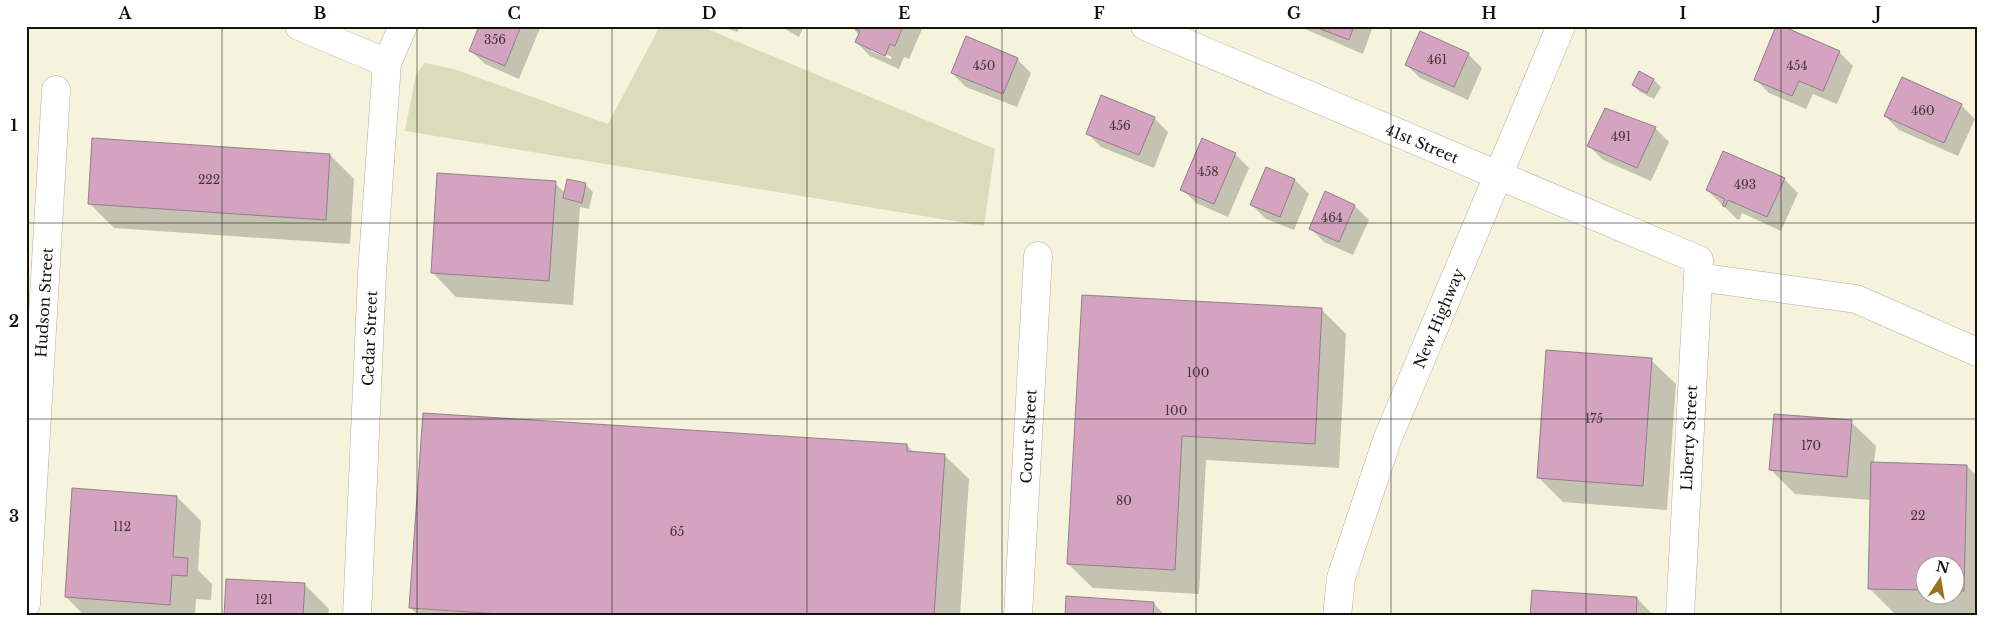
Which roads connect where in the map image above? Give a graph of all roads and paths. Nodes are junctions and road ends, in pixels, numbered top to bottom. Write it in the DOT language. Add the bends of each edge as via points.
graph roads {
  1 [pos="299,26"];
  2 [pos="403,26"];
  3 [pos="1145,26"];
  4 [pos="1561,26"];
  5 [pos="387,63"];
  6 [pos="56,90"];
  7 [pos="1498,174"];
  8 [pos="1038,256"];
  9 [pos="1699,268"];
  10 [pos="1977,352"];
  11 [pos="26,604"];
  12 [pos="357,616"];
  13 [pos="1018,616"];
  14 [pos="1337,616"];
  15 [pos="1680,616"];
  1 -- 5 [label="street"];
  2 -- 5 [label="street, Cedar Street"];
  3 -- 7 [label="street, 41st Street"];
  4 -- 7 [label="street, New Highway"];
  5 -- 12 [label="street, Cedar Street" via="372,274"];
  6 -- 11 [label="street, Hudson Street"];
  7 -- 9 [label="street, 41st Street"];
  7 -- 14 [label="street, New Highway" via="1387,440 1341,578"];
  8 -- 13 [label="street, Court Street"];
  9 -- 10 [label="street, 41st Street" via="1856,299"];
  9 -- 15 [label="street, Liberty Street"];
}
